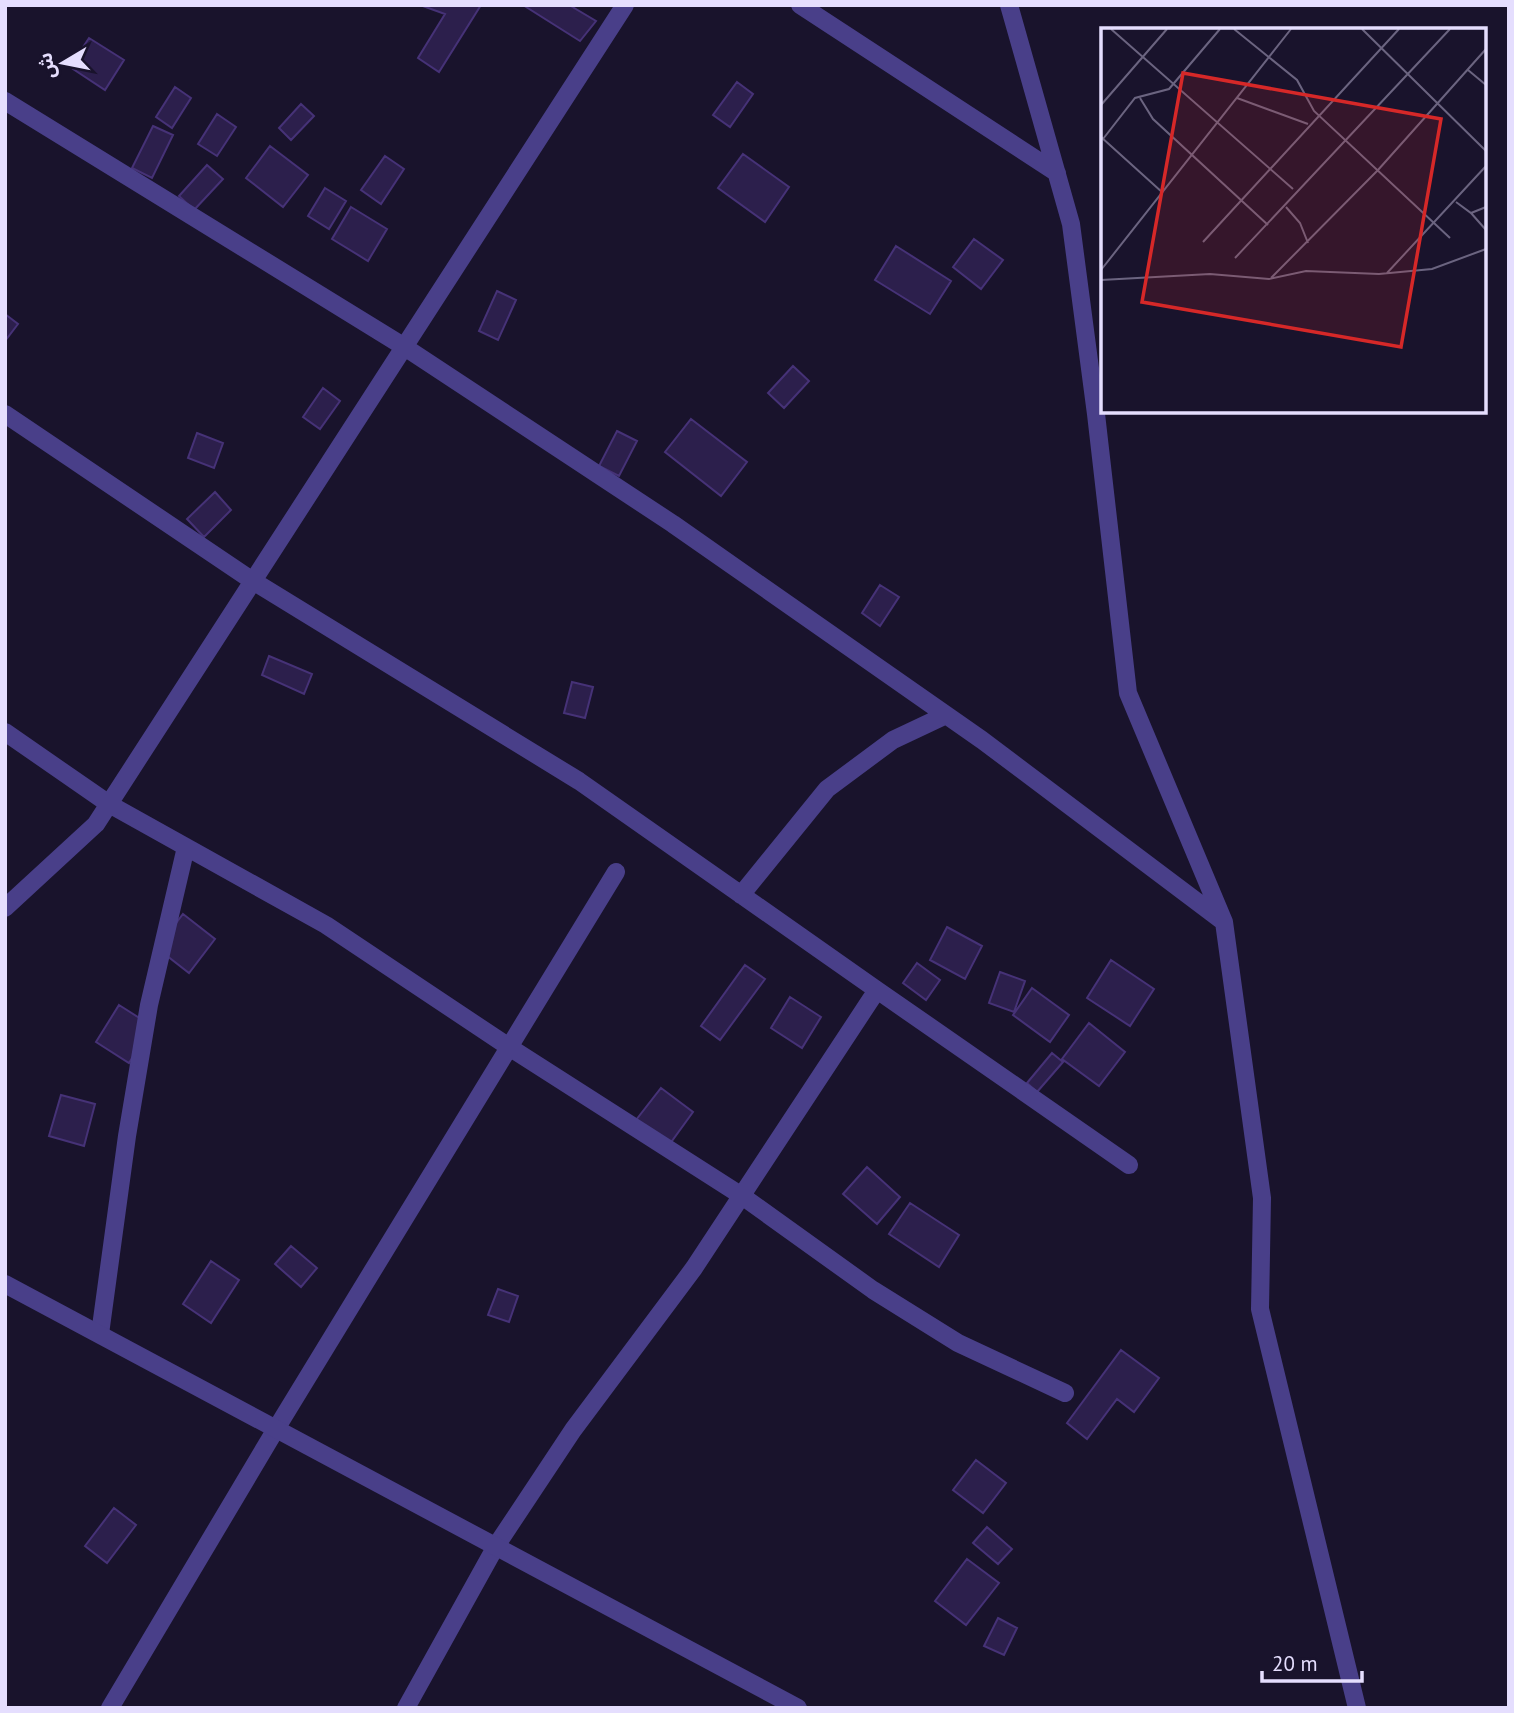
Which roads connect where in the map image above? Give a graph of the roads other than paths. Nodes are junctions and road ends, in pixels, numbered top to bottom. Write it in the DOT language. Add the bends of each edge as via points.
graph roads {
  1 [pos="625,5"];
  2 [pos="800,5"];
  3 [pos="1009,5"];
  4 [pos="5,101"];
  5 [pos="1057,173"];
  6 [pos="404,346"];
  7 [pos="5,414"];
  8 [pos="253,581"];
  9 [pos="946,715"];
  10 [pos="5,732"];
  11 [pos="109,804"];
  12 [pos="186,847"];
  13 [pos="616,873"];
  14 [pos="741,895"];
  15 [pos="5,908"];
  16 [pos="1224,922"];
  17 [pos="877,990"];
  18 [pos="509,1047"];
  19 [pos="1129,1165"];
  20 [pos="742,1196"];
  21 [pos="5,1284"];
  22 [pos="100,1335"];
  23 [pos="1065,1393"];
  24 [pos="276,1429"];
  25 [pos="496,1546"];
  26 [pos="792,1706"];
  27 [pos="110,1708"];
  28 [pos="405,1708"];
  29 [pos="1357,1708"];
  1 -- 6 [label="street"];
  2 -- 5 [label="street"];
  3 -- 5 [label="street"];
  4 -- 6 [label="street"];
  5 -- 16 [label="street" via="1071,224 1128,693"];
  6 -- 8 [label="street"];
  6 -- 9 [label="street" via="684,532"];
  7 -- 8 [label="street"];
  8 -- 11 [label="street"];
  8 -- 14 [label="street" via="579,781"];
  9 -- 14 [label="street" via="893,740 827,789"];
  9 -- 16 [label="street"];
  10 -- 11 [label="street"];
  11 -- 12 [label="street"];
  11 -- 15 [label="street" via="96,824"];
  12 -- 18 [label="street" via="326,925"];
  12 -- 22 [label="street" via="149,1005"];
  13 -- 18 [label="street"];
  14 -- 17 [label="street"];
  16 -- 29 [label="street" via="1262,1198 1261,1309"];
  17 -- 19 [label="street"];
  17 -- 20 [label="street"];
  18 -- 20 [label="street"];
  18 -- 24 [label="street"];
  20 -- 23 [label="street" via="873,1290 958,1343"];
  20 -- 25 [label="street" via="573,1430"];
  21 -- 22 [label="street"];
  22 -- 24 [label="street"];
  24 -- 25 [label="street"];
  24 -- 27 [label="street"];
  25 -- 26 [label="street"];
  25 -- 28 [label="street"];
}
